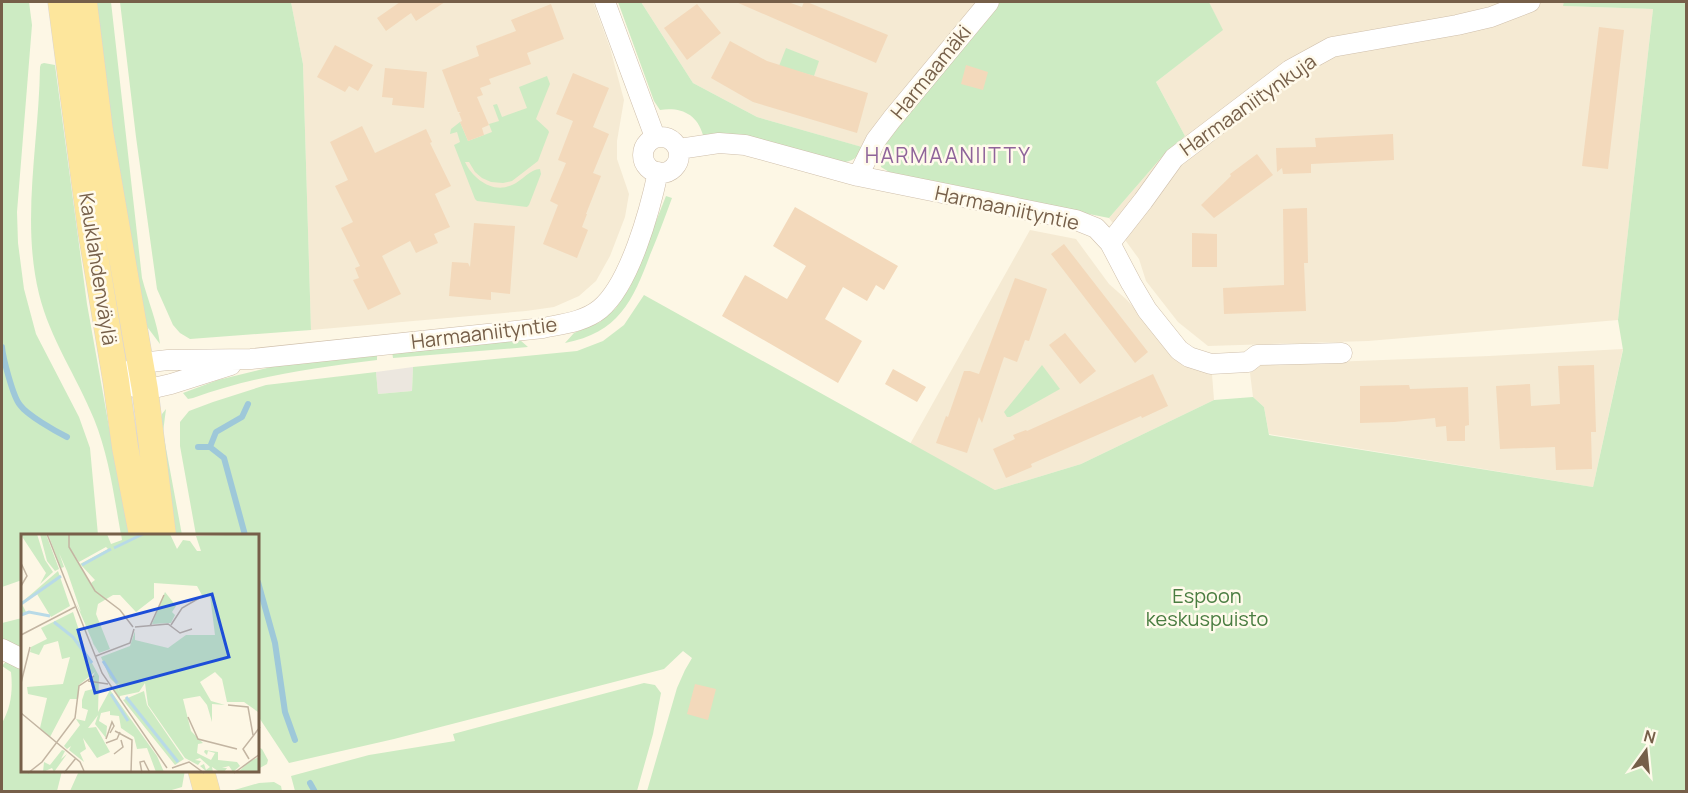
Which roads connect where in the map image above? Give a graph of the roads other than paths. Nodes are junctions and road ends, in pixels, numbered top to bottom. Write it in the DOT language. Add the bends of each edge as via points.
graph roads {
  1 [pos="61,2"];
  2 [pos="84,2"];
  3 [pos="605,2"];
  4 [pos="989,2"];
  5 [pos="1530,2"];
  6 [pos="655,137"];
  7 [pos="679,149"];
  8 [pos="658,172"];
  9 [pos="858,176"];
  10 [pos="1110,243"];
  11 [pos="1342,353"];
  12 [pos="251,358"];
  13 [pos="141,363"];
  14 [pos="116,381"];
  15 [pos="145,390"];
  16 [pos="142,534"];
  17 [pos="163,534"];
  18 [pos="2,649"];
  19 [pos="21,658"];
  1 -- 14 [label="main road, Kauklahdenväylä" via="91,231"];
  2 -- 13 [label="main road, Kauklahdenväylä" via="100,131"];
  3 -- 6 [label="street"];
  4 -- 9 [label="street, Harmaamäki" via="881,133"];
  5 -- 10 [label="street, Harmaaniitynkuja" via="1457,25 1332,47 1290,70 1174,158"];
  6 -- 7 [label="street" via="671,139"];
  6 -- 8 [label="street" via="645,146 643,156 647,166"];
  7 -- 8 [label="street" via="674,168"];
  7 -- 9 [label="street, Harmaaniityntie" via="719,142 745,145"];
  8 -- 12 [label="street, Harmaaniityntie" via="643,231 615,292 600,309 576,322"];
  9 -- 10 [label="street, Harmaaniityntie" via="1076,220 1096,228"];
  10 -- 11 [label="street, Harmaaniityntie" via="1147,310 1189,357 1211,364 1248,362 1257,355"];
  12 -- 13 [label="street, Harmaaniityntie"];
  12 -- 15 [label="street, Harmaaniityntie"];
  13 -- 14 [label="street, Harmaaniityntie"];
  13 -- 15 [label="main road, Kauklahdenväylä"];
  14 -- 15 [label="street"];
  14 -- 16 [label="main road, Kauklahdenväylä"];
  15 -- 17 [label="main road, Kauklahdenväylä"];
  18 -- 19 [label="street"];
}
